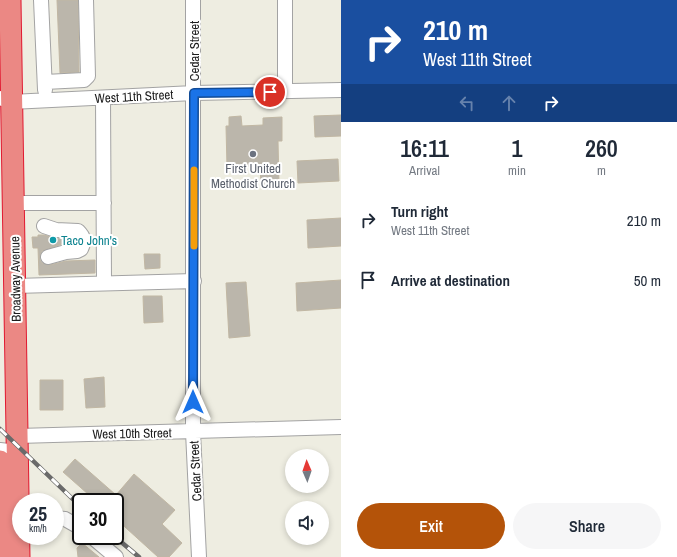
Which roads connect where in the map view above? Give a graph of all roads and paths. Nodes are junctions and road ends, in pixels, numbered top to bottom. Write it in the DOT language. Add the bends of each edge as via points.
graph roads {
  1 [pos="10,0"];
  2 [pos="41,0"];
  3 [pos="86,0"];
  4 [pos="194,0"];
  5 [pos="285,0"];
  6 [pos="5,38"];
  7 [pos="45,82"];
  8 [pos="341,90"];
  9 [pos="286,91"];
  10 [pos="194,93"];
  11 [pos="103,98"];
  12 [pos="6,100"];
  13 [pos="46,101"];
  14 [pos="13,203"];
  15 [pos="104,203"];
  16 [pos="44,226"];
  17 [pos="48,257"];
  18 [pos="194,281"];
  19 [pos="104,283"];
  20 [pos="15,286"];
  21 [pos="341,427"];
  22 [pos="193,432"];
  23 [pos="9,450"];
  24 [pos="12,493"];
  25 [pos="12,525"];
  26 [pos="17,545"];
  27 [pos="102,545"];
  28 [pos="2,557"];
  29 [pos="19,557"];
  30 [pos="116,557"];
  31 [pos="198,557"];
  1 -- 6 [label="highway, Broadway Avenue"];
  2 -- 7 [label="street"];
  3 -- 7 [label="street" via="88,76 84,80"];
  4 -- 10 [label="street, Cedar Street"];
  5 -- 9 [label="street"];
  6 -- 12 [label="highway, Broadway Avenue"];
  7 -- 13 [label="street"];
  8 -- 9 [label="street, West 11th Street"];
  9 -- 10 [label="street, West 11th Street"];
  10 -- 11 [label="street, West 11th Street"];
  10 -- 18 [label="street, Cedar Street"];
  11 -- 13 [label="street, West 11th Street"];
  11 -- 15 [label="street"];
  12 -- 13 [label="street, West 11th Street"];
  12 -- 14 [label="highway, Broadway Avenue"];
  14 -- 15 [label="street"];
  14 -- 20 [label="highway, Broadway Avenue"];
  15 -- 19 [label="street"];
  16 -- 17 [label="street" via="56,230 78,231 84,239 81,249 77,251"];
  18 -- 19 [label="street"];
  18 -- 22 [label="street, Cedar Street"];
  19 -- 20 [label="street"];
  20 -- 23 [label="highway, Broadway Avenue"];
  21 -- 22 [label="street, West 10th Street"];
  22 -- 23 [label="street, West 10th Street"];
  22 -- 31 [label="street, Cedar Street"];
  23 -- 24 [label="highway, Broadway Avenue"];
  25 -- 28 [label="highway, Broadway Avenue"];
  26 -- 29 [label="highway, Broadway Avenue"];
  27 -- 30 [label="street"];
}
